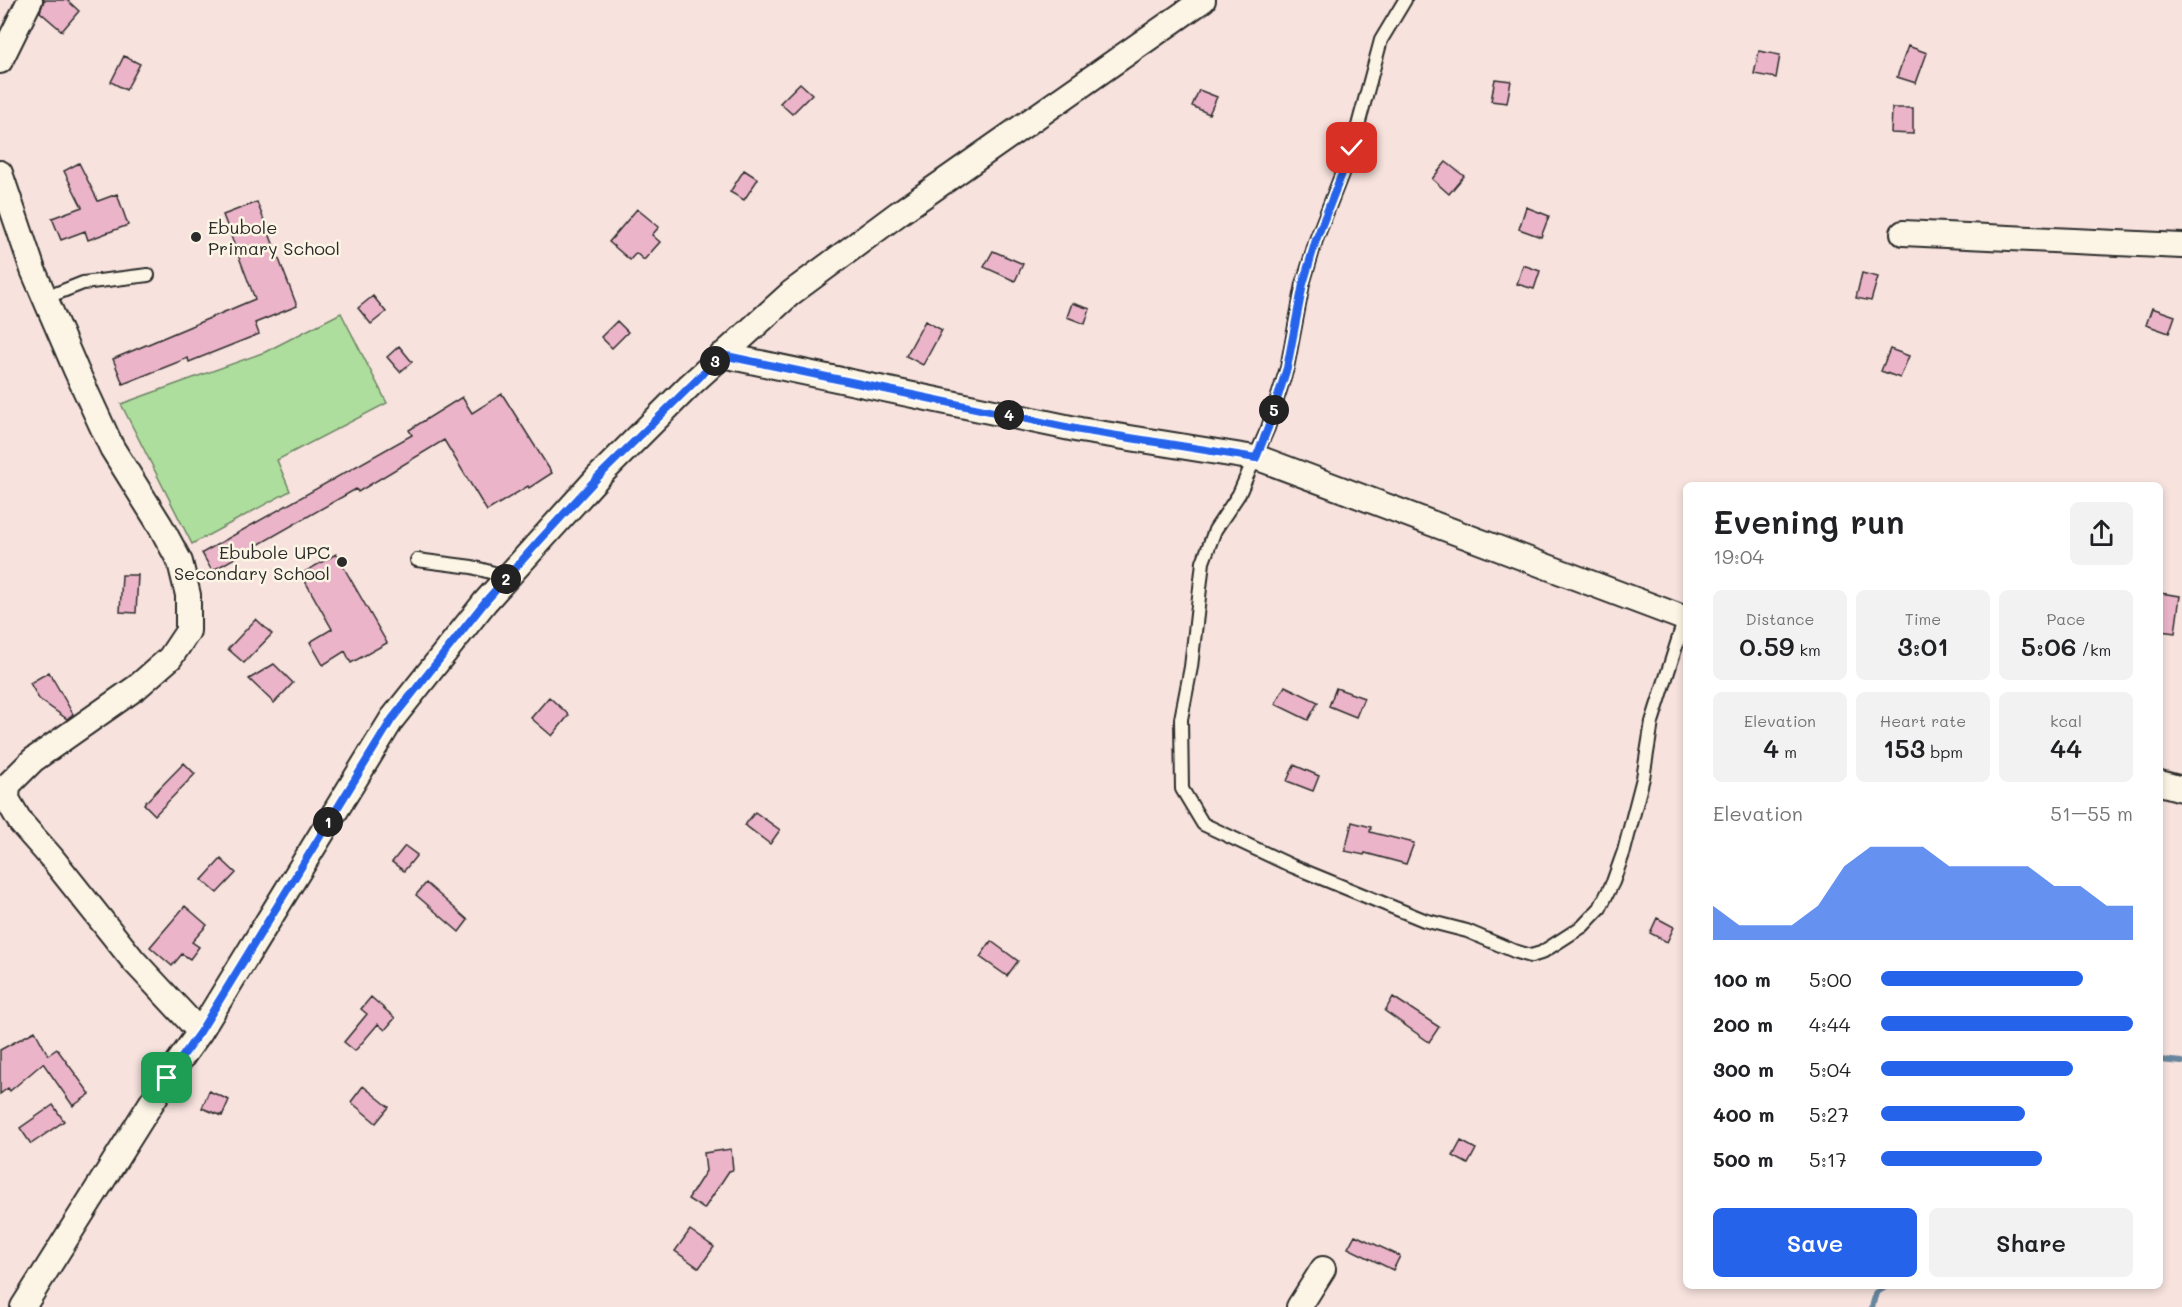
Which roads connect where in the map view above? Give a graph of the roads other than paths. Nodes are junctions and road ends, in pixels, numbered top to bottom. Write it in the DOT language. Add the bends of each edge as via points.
graph roads {
  1 [pos="30,0"];
  2 [pos="1203,0"];
  3 [pos="1405,0"];
  4 [pos="0,61"];
  5 [pos="0,173"];
  6 [pos="1903,233"];
  7 [pos="2182,246"];
  8 [pos="148,275"];
  9 [pos="45,297"];
  10 [pos="722,355"];
  11 [pos="1256,458"];
  12 [pos="417,560"];
  13 [pos="508,577"];
  14 [pos="1683,618"];
  15 [pos="1683,625"];
  16 [pos="2163,784"];
  17 [pos="2182,789"];
  18 [pos="200,1032"];
  19 [pos="1323,1269"];
  20 [pos="23,1307"];
  21 [pos="1299,1307"];
  1 -- 4 [label="street"];
  2 -- 10 [label="street" via="837,258"];
  3 -- 11 [label="lane" via="1381,40 1352,148 1316,240 1287,368"];
  5 -- 9 [label="street"];
  6 -- 7 [label="street"];
  8 -- 9 [label="lane" via="82,283"];
  9 -- 18 [label="street" via="112,448 180,562 188,595 188,631 170,658 136,687 33,759 8,785 7,798 21,823 133,960"];
  10 -- 11 [label="street" via="1080,430"];
  10 -- 13 [label="street" via="598,477"];
  11 -- 14 [label="street"];
  11 -- 15 [label="lane" via="1239,494 1215,530 1203,562 1181,719 1182,789 1203,824 1292,866 1424,920 1467,931 1531,956 1561,942 1600,908 1624,851 1652,722"];
  12 -- 13 [label="lane" via="472,567"];
  13 -- 18 [label="street" via="392,719"];
  16 -- 17 [label="street"];
  18 -- 20 [label="street"];
  19 -- 21 [label="street"];
}
